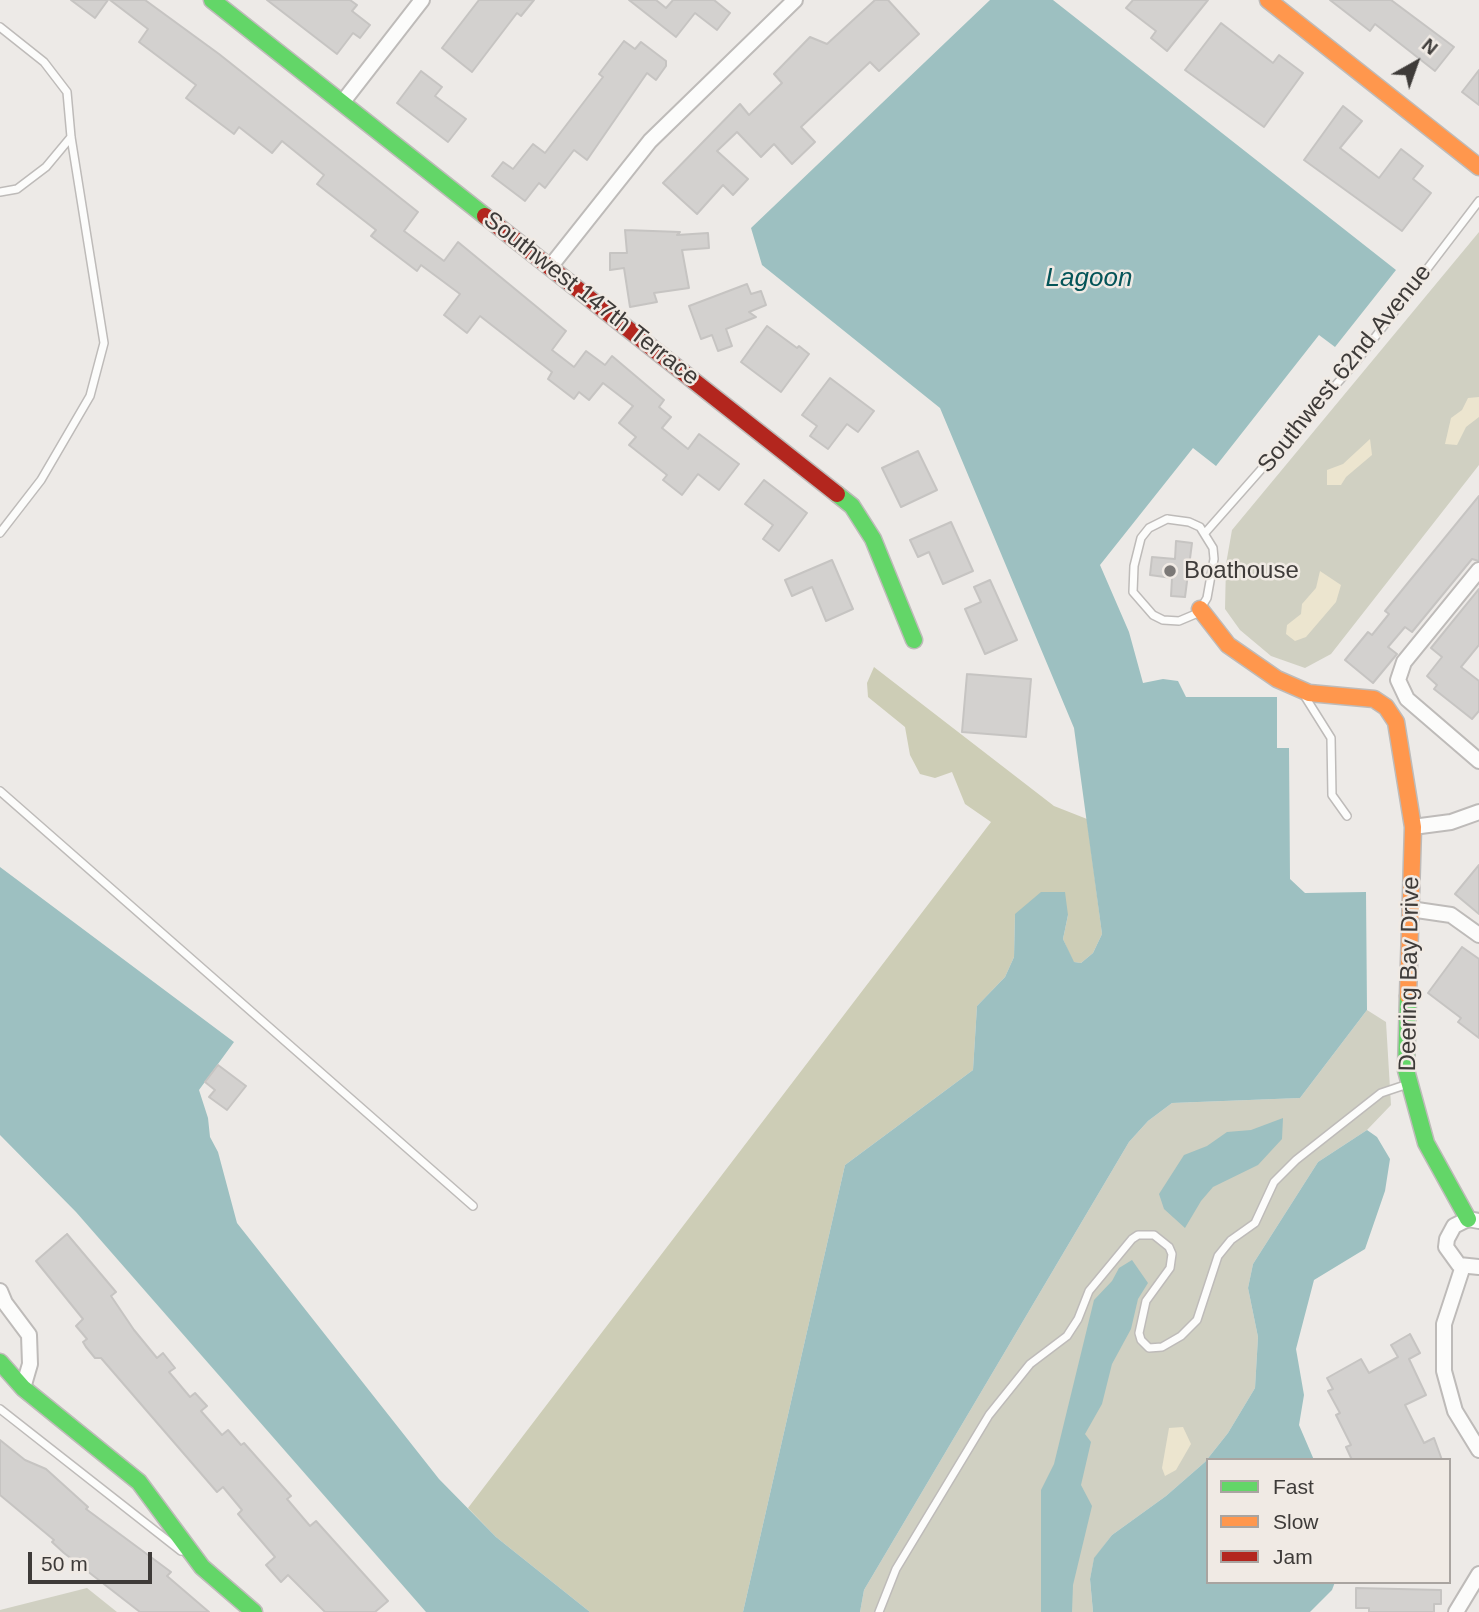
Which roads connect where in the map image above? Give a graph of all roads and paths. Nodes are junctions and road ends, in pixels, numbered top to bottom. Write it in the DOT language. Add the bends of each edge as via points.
graph roads {
  1 [pos="212,0"];
  2 [pos="422,0"];
  3 [pos="795,0"];
  4 [pos="1268,0"];
  5 [pos="0,27"];
  6 [pos="342,103"];
  7 [pos="71,137"];
  8 [pos="1479,167"];
  9 [pos="0,192"];
  10 [pos="1479,201"];
  11 [pos="550,267"];
  12 [pos="0,533"];
  13 [pos="1205,533"];
  14 [pos="1479,570"];
  15 [pos="1200,609"];
  16 [pos="914,640"];
  17 [pos="1302,691"];
  18 [pos="1479,761"];
  19 [pos="0,791"];
  20 [pos="1479,812"];
  21 [pos="1348,816"];
  22 [pos="1413,827"];
  23 [pos="1410,909"];
  24 [pos="1479,935"];
  25 [pos="1408,1084"];
  26 [pos="472,1206"];
  27 [pos="1474,1220"];
  28 [pos="1463,1266"];
  29 [pos="1479,1267"];
  30 [pos="2,1303"];
  31 [pos="0,1362"];
  32 [pos="23,1388"];
  33 [pos="0,1409"];
  34 [pos="1479,1450"];
  35 [pos="202,1567"];
  36 [pos="1479,1574"];
  37 [pos="254,1612"];
  38 [pos="879,1612"];
  39 [pos="1456,1612"];
  1 -- 6 [label="street, Southwest 147th Terrace"];
  2 -- 6 [label="street"];
  3 -- 11 [label="street" via="650,141"];
  4 -- 8 [label="street"];
  5 -- 7 [label="lane" via="44,62 67,92"];
  6 -- 11 [label="street, Southwest 147th Terrace"];
  7 -- 9 [label="lane" via="46,167 17,189"];
  7 -- 12 [label="lane" via="104,343 90,396 41,480"];
  10 -- 13 [label="lane, Southwest 62nd Avenue" via="1356,362"];
  11 -- 16 [label="street, Southwest 147th Terrace" via="852,506 873,539"];
  13 -- 15 [label="lane" via="1214,559 1210,588"];
  13 -- 15 [label="lane" via="1178,519 1157,522 1141,538 1132,582 1137,600 1163,620 1179,621"];
  14 -- 18 [label="street" via="1404,662 1398,680 1407,699"];
  15 -- 17 [label="street" via="1243,657"];
  17 -- 21 [label="lane" via="1331,738 1332,795"];
  17 -- 22 [label="street, Deering Bay Drive" via="1367,698 1386,707 1397,729"];
  19 -- 26 [label="lane"];
  20 -- 22 [label="street" via="1451,822"];
  22 -- 23 [label="street, Deering Bay Drive"];
  23 -- 24 [label="street" via="1451,915"];
  23 -- 25 [label="street, Deering Bay Drive"];
  25 -- 27 [label="street, Deering Bay Drive" via="1426,1143"];
  25 -- 38 [label="lane" via="1381,1093 1273,1182 1255,1223 1218,1256 1197,1320 1163,1348 1144,1345 1139,1333 1146,1301 1170,1268 1172,1254 1154,1235 1132,1239 1089,1291 1067,1336 1030,1364 989,1415 896,1569"];
  27 -- 28 [label="street, Deering Bay Drive" via="1454,1226 1447,1239 1449,1254"];
  28 -- 29 [label="street"];
  28 -- 34 [label="street" via="1444,1324 1444,1371 1455,1411"];
  30 -- 32 [label="street" via="29,1335 30,1364"];
  31 -- 32 [label="street"];
  32 -- 35 [label="street" via="139,1482"];
  33 -- 35 [label="lane"];
  35 -- 37 [label="street"];
  36 -- 39 [label="street"];
}
